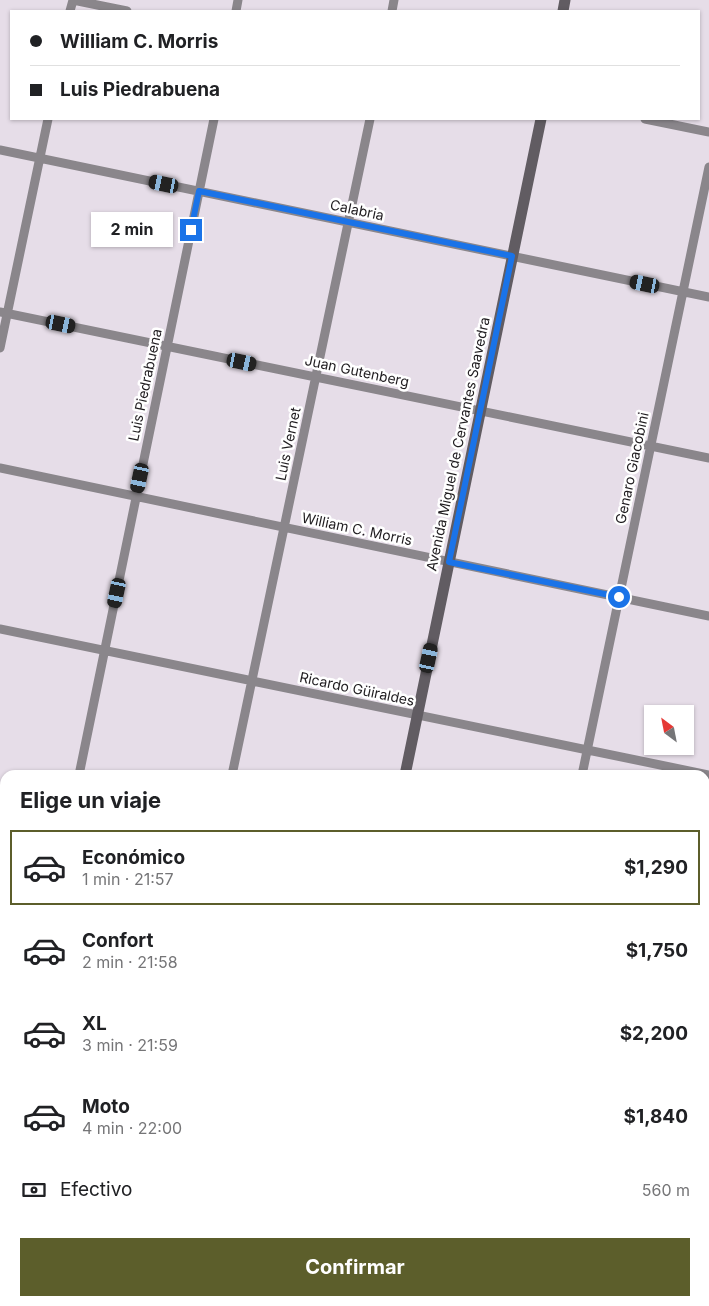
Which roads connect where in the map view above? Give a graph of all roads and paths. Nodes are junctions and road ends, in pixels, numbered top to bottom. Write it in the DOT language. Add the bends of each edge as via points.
graph roads {
  1 [pos="73,0"];
  2 [pos="122,10"];
  3 [pos="48,120"];
  4 [pos="214,120"];
  5 [pos="370,120"];
  6 [pos="541,120"];
  7 [pos="650,120"];
  8 [pos="709,132"];
  9 [pos="0,150"];
  10 [pos="40,158"];
  11 [pos="709,167"];
  12 [pos="199,191"];
  13 [pos="349,222"];
  14 [pos="512,256"];
  15 [pos="683,292"];
  16 [pos="709,297"];
  17 [pos="4,312"];
  18 [pos="167,346"];
  19 [pos="0,348"];
  20 [pos="316,377"];
  21 [pos="480,411"];
  22 [pos="651,446"];
  23 [pos="709,458"];
  24 [pos="0,468"];
  25 [pos="136,497"];
  26 [pos="284,528"];
  27 [pos="449,562"];
  28 [pos="619,597"];
  29 [pos="709,616"];
  30 [pos="0,629"];
  31 [pos="105,651"];
  32 [pos="252,681"];
  33 [pos="417,715"];
  34 [pos="588,750"];
  35 [pos="80,770"];
  36 [pos="233,770"];
  37 [pos="406,770"];
  38 [pos="583,770"];
  39 [pos="685,770"];
  1 -- 2 [label="street"];
  3 -- 10 [label="street"];
  4 -- 12 [label="street, Luis Piedrabuena"];
  5 -- 13 [label="street, Luis Vernet"];
  6 -- 14 [label="street, Avenida Miguel de Cervantes Saavedra"];
  7 -- 8 [label="street"];
  9 -- 10 [label="street, Calabria"];
  10 -- 12 [label="street, Calabria"];
  10 -- 17 [label="street"];
  11 -- 15 [label="street, Genaro Giacobini"];
  12 -- 13 [label="street, Calabria"];
  12 -- 18 [label="street, Luis Piedrabuena"];
  13 -- 14 [label="street, Calabria"];
  13 -- 20 [label="street, Luis Vernet"];
  14 -- 15 [label="street, Calabria"];
  14 -- 21 [label="street, Avenida Miguel de Cervantes Saavedra"];
  15 -- 16 [label="street, Calabria"];
  15 -- 22 [label="street, Genaro Giacobini"];
  17 -- 18 [label="street, Juan Gutenberg"];
  17 -- 19 [label="street"];
  18 -- 20 [label="street, Juan Gutenberg"];
  18 -- 25 [label="street, Luis Piedrabuena"];
  20 -- 21 [label="street, Juan Gutenberg"];
  20 -- 26 [label="street, Luis Vernet"];
  21 -- 22 [label="street, Juan Gutenberg"];
  21 -- 27 [label="street, Avenida Miguel de Cervantes Saavedra"];
  22 -- 23 [label="street, Juan Gutenberg"];
  22 -- 28 [label="street, Genaro Giacobini"];
  24 -- 25 [label="street, William C. Morris"];
  25 -- 26 [label="street, William C. Morris"];
  25 -- 31 [label="street, Luis Piedrabuena"];
  26 -- 27 [label="street, William C. Morris"];
  26 -- 32 [label="street, Luis Vernet"];
  27 -- 28 [label="street, William C. Morris"];
  27 -- 33 [label="street, Avenida Miguel de Cervantes Saavedra"];
  28 -- 29 [label="street, William C. Morris"];
  28 -- 34 [label="street, Genaro Giacobini"];
  30 -- 31 [label="street, Ricardo Güiraldes"];
  31 -- 32 [label="street, Ricardo Güiraldes"];
  31 -- 35 [label="street, Luis Piedrabuena"];
  32 -- 33 [label="street, Ricardo Güiraldes"];
  32 -- 36 [label="street, Luis Vernet"];
  33 -- 34 [label="street, Ricardo Güiraldes"];
  33 -- 37 [label="street, Avenida Miguel de Cervantes Saavedra"];
  34 -- 38 [label="street, Genaro Giacobini"];
  34 -- 39 [label="street, Ricardo Güiraldes"];
}
